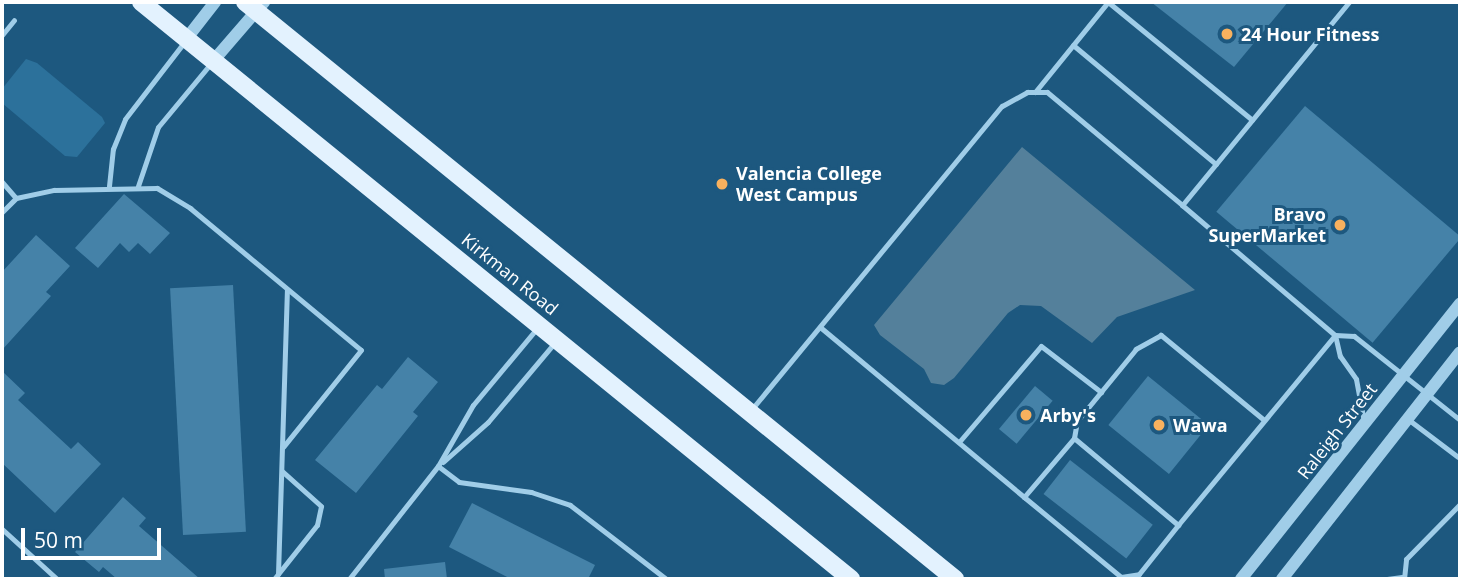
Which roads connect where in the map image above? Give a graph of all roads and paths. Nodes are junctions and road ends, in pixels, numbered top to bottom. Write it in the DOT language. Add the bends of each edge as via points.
graph roads {
  1 [pos="141,2"];
  2 [pos="215,2"];
  3 [pos="1108,2"];
  4 [pos="1349,2"];
  5 [pos="255,5"];
  6 [pos="14,20"];
  7 [pos="2,35"];
  8 [pos="187,38"];
  9 [pos="1073,45"];
  10 [pos="214,60"];
  11 [pos="1035,92"];
  12 [pos="1252,120"];
  13 [pos="1216,164"];
  14 [pos="2,182"];
  15 [pos="109,186"];
  16 [pos="138,186"];
  17 [pos="16,198"];
  18 [pos="1182,205"];
  19 [pos="2,212"];
  20 [pos="287,289"];
  21 [pos="1460,304"];
  22 [pos="539,325"];
  23 [pos="820,327"];
  24 [pos="1335,335"];
  25 [pos="557,340"];
  26 [pos="1460,352"];
  27 [pos="1404,376"];
  28 [pos="1101,392"];
  29 [pos="1426,393"];
  30 [pos="750,412"];
  31 [pos="1406,418"];
  32 [pos="1264,420"];
  33 [pos="1460,420"];
  34 [pos="1364,426"];
  35 [pos="1074,438"];
  36 [pos="959,442"];
  37 [pos="282,447"];
  38 [pos="1459,454"];
  39 [pos="438,466"];
  40 [pos="282,471"];
  41 [pos="1460,479"];
  42 [pos="1024,496"];
  43 [pos="1460,504"];
  44 [pos="1178,525"];
  45 [pos="2,529"];
  46 [pos="276,576"];
  47 [pos="1403,578"];
  48 [pos="57,579"];
  49 [pos="349,579"];
  50 [pos="666,579"];
  51 [pos="852,579"];
  52 [pos="955,579"];
  53 [pos="1241,579"];
  54 [pos="1282,579"];
  55 [pos="1387,579"];
  1 -- 8 [label="main road, Kirkman Road"];
  2 -- 8 [label="street"];
  3 -- 9 [label="lane"];
  3 -- 12 [label="lane"];
  4 -- 12 [label="lane"];
  5 -- 10 [label="street"];
  5 -- 30 [label="main road"];
  6 -- 7 [label="lane"];
  8 -- 10 [label="main road, Kirkman Road"];
  8 -- 15 [label="lane" via="125,118 113,149"];
  9 -- 11 [label="lane"];
  9 -- 13 [label="lane"];
  10 -- 16 [label="lane" via="158,127"];
  10 -- 22 [label="main road, Kirkman Road"];
  11 -- 18 [label="lane" via="1047,92"];
  11 -- 23 [label="lane" via="1002,106"];
  12 -- 13 [label="lane"];
  13 -- 18 [label="lane"];
  14 -- 17 [label="lane"];
  15 -- 16 [label="lane"];
  15 -- 17 [label="lane"];
  16 -- 20 [label="lane" via="157,188 190,208"];
  17 -- 19 [label="lane"];
  18 -- 24 [label="lane"];
  20 -- 37 [label="lane"];
  20 -- 37 [label="lane" via="361,349"];
  21 -- 27 [label="street, Raleigh Street"];
  22 -- 25 [label="main road, Kirkman Road"];
  22 -- 39 [label="lane" via="473,405"];
  23 -- 30 [label="lane"];
  23 -- 36 [label="lane"];
  24 -- 27 [label="lane" via="1354,336"];
  24 -- 32 [label="lane"];
  24 -- 34 [label="lane" via="1340,356 1356,379"];
  25 -- 39 [label="lane" via="488,422"];
  25 -- 51 [label="main road, Kirkman Road"];
  26 -- 29 [label="street"];
  27 -- 29 [label="lane"];
  27 -- 34 [label="street, Raleigh Street"];
  28 -- 32 [label="lane" via="1136,349 1161,335"];
  28 -- 35 [label="lane" via="1077,421"];
  28 -- 36 [label="lane" via="1041,346"];
  29 -- 31 [label="street"];
  29 -- 33 [label="lane"];
  30 -- 52 [label="main road"];
  31 -- 38 [label="lane"];
  31 -- 54 [label="street"];
  32 -- 44 [label="lane"];
  34 -- 53 [label="street, Raleigh Street"];
  35 -- 42 [label="lane"];
  35 -- 44 [label="lane"];
  36 -- 42 [label="lane"];
  37 -- 40 [label="lane"];
  38 -- 41 [label="lane"];
  39 -- 49 [label="lane"];
  39 -- 50 [label="lane" via="459,482 531,492 570,505"];
  40 -- 46 [label="lane"];
  40 -- 46 [label="lane" via="321,506 317,525"];
  42 -- 44 [label="lane" via="1121,577 1139,574"];
  43 -- 47 [label="lane" via="1406,559"];
  45 -- 48 [label="lane"];
  47 -- 55 [label="lane"];
}
